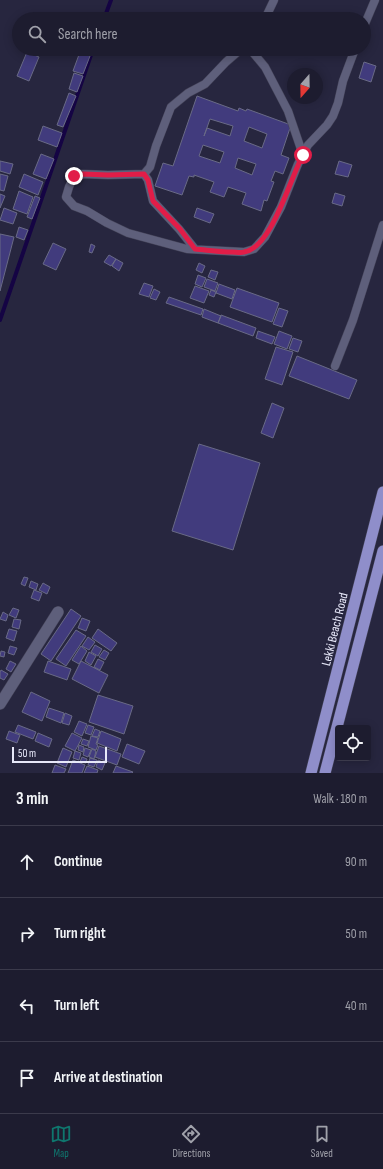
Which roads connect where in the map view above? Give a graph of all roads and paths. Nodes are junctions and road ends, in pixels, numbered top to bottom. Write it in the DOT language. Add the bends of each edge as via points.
graph roads {
  1 [pos="274,0"];
  2 [pos="374,0"];
  3 [pos="269,12"];
  4 [pos="369,12"];
  5 [pos="233,56"];
  6 [pos="256,56"];
  7 [pos="353,56"];
  8 [pos="303,155"];
  9 [pos="144,174"];
  10 [pos="383,225"];
  11 [pos="195,249"];
  12 [pos="335,366"];
  13 [pos="383,492"];
  14 [pos="383,551"];
  15 [pos="58,612"];
  16 [pos="0,704"];
  17 [pos="311,773"];
  18 [pos="325,773"];
  1 -- 3 [label="lane"];
  2 -- 4 [label="lane"];
  5 -- 9 [label="lane" via="205,84 171,106 150,167"];
  6 -- 8 [label="lane" via="265,67 288,111"];
  7 -- 8 [label="lane" via="333,116 308,145"];
  8 -- 11 [label="lane" via="281,207 265,237 254,249 244,252"];
  9 -- 11 [label="lane" via="153,201"];
  9 -- 11 [label="lane" via="74,176 66,197 74,206 128,233"];
  10 -- 12 [label="lane" via="353,320"];
  13 -- 17 [label="main road, Lekki Beach Road"];
  14 -- 18 [label="main road"];
  15 -- 16 [label="street"];
}
